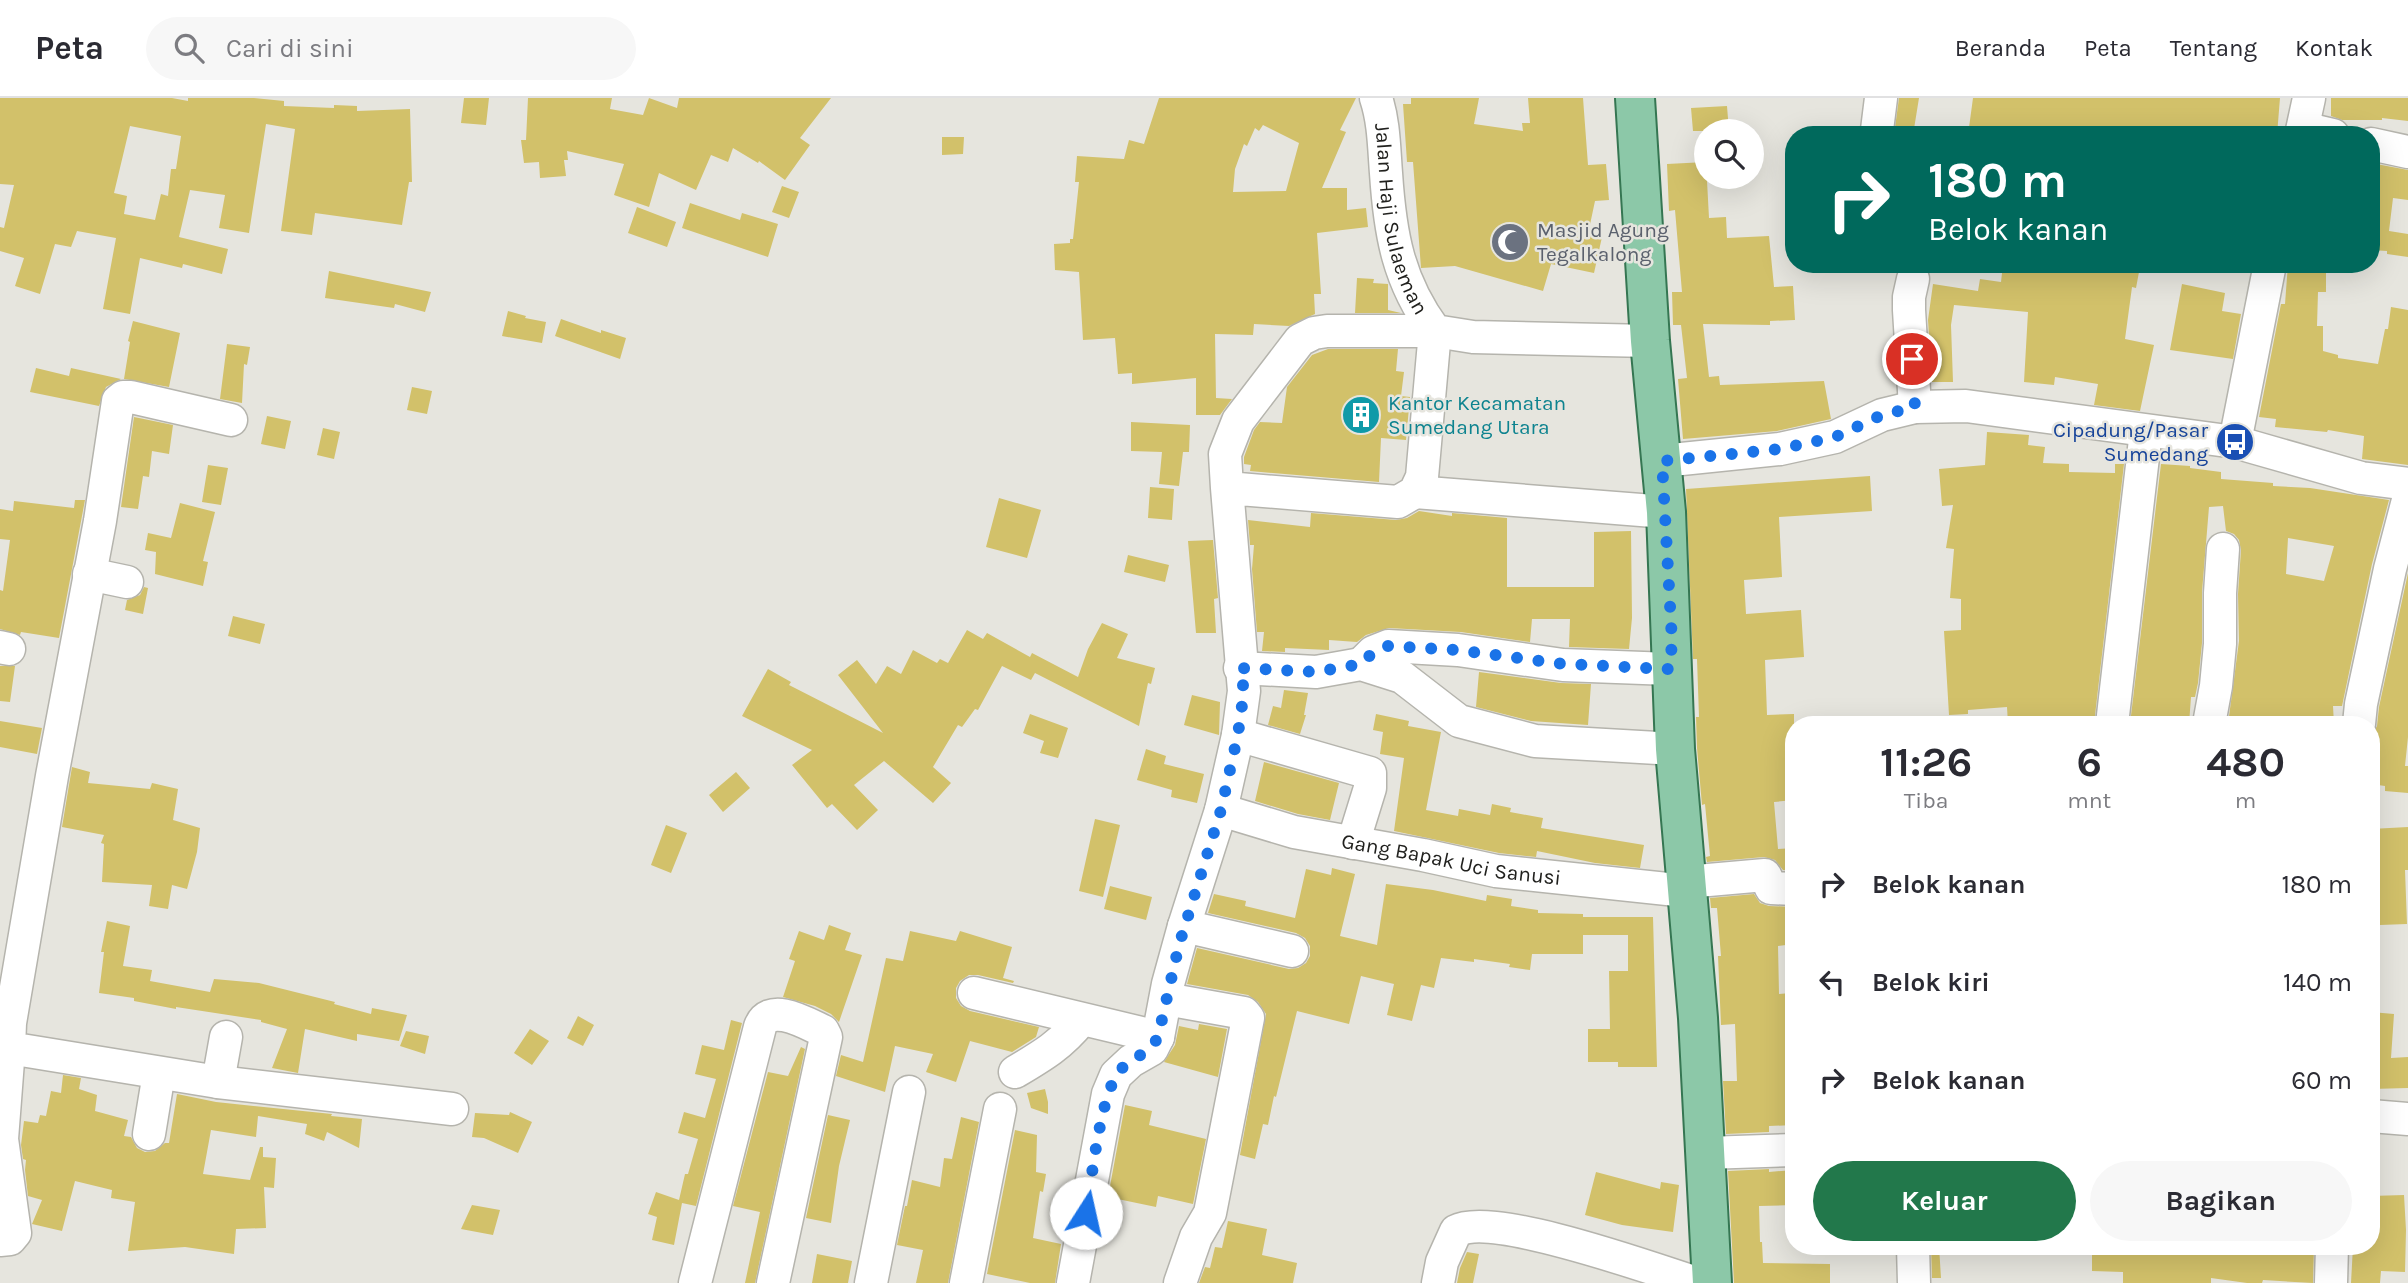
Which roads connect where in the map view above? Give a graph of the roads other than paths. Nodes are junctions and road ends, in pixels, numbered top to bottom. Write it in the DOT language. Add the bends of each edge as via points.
graph roads {
  1 [pos="1376,98"];
  2 [pos="1635,98"];
  3 [pos="1881,98"];
  4 [pos="1878,126"];
  5 [pos="2380,146"];
  6 [pos="2408,152"];
  7 [pos="2268,273"];
  8 [pos="1913,279"];
  9 [pos="1435,331"];
  10 [pos="1650,341"];
  11 [pos="1915,407"];
  12 [pos="231,420"];
  13 [pos="2146,431"];
  14 [pos="2235,442"];
  15 [pos="1662,461"];
  16 [pos="2408,484"];
  17 [pos="1227,488"];
  18 [pos="1415,492"];
  19 [pos="2408,500"];
  20 [pos="1666,512"];
  21 [pos="2223,549"];
  22 [pos="89,574"];
  23 [pos="127,582"];
  24 [pos="1362,664"];
  25 [pos="1240,668"];
  26 [pos="1670,669"];
  27 [pos="2113,716"];
  28 [pos="2210,716"];
  29 [pos="2360,716"];
  30 [pos="1238,734"];
  31 [pos="1675,749"];
  32 [pos="1221,810"];
  33 [pos="1353,843"];
  34 [pos="1685,885"];
  35 [pos="1785,889"];
  36 [pos="1184,926"];
  37 [pos="1292,951"];
  38 [pos="974,993"];
  39 [pos="1166,999"];
  40 [pos="1081,1020"];
  41 [pos="226,1037"];
  42 [pos="1158,1037"];
  43 [pos="9,1048"];
  44 [pos="1015,1072"];
  45 [pos="159,1073"];
  46 [pos="218,1082"];
  47 [pos="909,1092"];
  48 [pos="452,1109"];
  49 [pos="1000,1109"];
  50 [pos="2380,1117"];
  51 [pos="2408,1119"];
  52 [pos="149,1134"];
  53 [pos="1785,1150"];
  54 [pos="1706,1153"];
  55 [pos="0,1240"];
  56 [pos="1913,1255"];
  57 [pos="2332,1255"];
  58 [pos="695,1283"];
  59 [pos="773,1283"];
  60 [pos="871,1283"];
  61 [pos="966,1283"];
  62 [pos="1073,1283"];
  63 [pos="1180,1283"];
  64 [pos="1438,1283"];
  65 [pos="1697,1283"];
  66 [pos="1712,1283"];
  67 [pos="1914,1283"];
  68 [pos="2331,1283"];
  1 -- 9 [label="street, Jalan Haji Sulaeman" via="1382,115 1395,251 1416,306"];
  2 -- 10 [label="main road"];
  3 -- 4 [label="street"];
  5 -- 6 [label="street"];
  7 -- 14 [label="street"];
  8 -- 11 [label="street" via="1909,310"];
  9 -- 10 [label="street, Jalan Haji Sulaeman" via="1473,337"];
  9 -- 17 [label="street" via="1327,331 1300,340 1238,421 1226,454"];
  9 -- 18 [label="street" via="1422,477"];
  10 -- 15 [label="main road"];
  11 -- 13 [label="street" via="1966,405"];
  11 -- 15 [label="street" via="1882,415 1824,440"];
  12 -- 22 [label="street" via="131,397 118,401"];
  13 -- 14 [label="street"];
  13 -- 27 [label="street"];
  14 -- 16 [label="street" via="2361,478"];
  15 -- 20 [label="main road"];
  17 -- 18 [label="street" via="1398,502"];
  17 -- 25 [label="street"];
  18 -- 20 [label="street"];
  19 -- 29 [label="street"];
  20 -- 26 [label="main road"];
  21 -- 28 [label="street" via="2220,644"];
  22 -- 23 [label="street"];
  22 -- 43 [label="street" via="37,859"];
  24 -- 25 [label="street" via="1316,672"];
  24 -- 26 [label="street" via="1373,652 1388,646 1563,664"];
  24 -- 31 [label="street" via="1402,677 1459,720 1472,724 1535,741"];
  25 -- 30 [label="street" via="1244,691"];
  26 -- 31 [label="main road"];
  30 -- 32 [label="street"];
  30 -- 33 [label="street" via="1370,774"];
  31 -- 34 [label="main road"];
  32 -- 33 [label="street, Gang Bapak Uci Sanusi" via="1294,832"];
  32 -- 36 [label="street"];
  33 -- 34 [label="street, Gang Bapak Uci Sanusi" via="1496,872"];
  34 -- 35 [label="street, Gang Bapak Uci Sanusi" via="1765,875 1771,888"];
  34 -- 54 [label="main road"];
  36 -- 37 [label="street"];
  36 -- 39 [label="street"];
  38 -- 40 [label="street"];
  39 -- 42 [label="street"];
  39 -- 63 [label="street" via="1244,1013 1248,1018 1210,1213"];
  40 -- 42 [label="street"];
  40 -- 44 [label="street" via="1065,1040"];
  41 -- 46 [label="street"];
  42 -- 62 [label="street" via="1152,1049 1116,1075 1108,1094"];
  43 -- 45 [label="street"];
  43 -- 55 [label="street" via="2,1139 15,1233"];
  45 -- 46 [label="street"];
  45 -- 52 [label="street"];
  46 -- 48 [label="street"];
  47 -- 60 [label="street"];
  49 -- 61 [label="street"];
  50 -- 51 [label="street"];
  53 -- 54 [label="street"];
  54 -- 66 [label="main road"];
  56 -- 67 [label="street"];
  57 -- 68 [label="street"];
  58 -- 59 [label="street" via="760,1027 768,1015 780,1014 823,1031 826,1037"];
  64 -- 65 [label="street" via="1455,1231 1471,1226 1571,1243"];
}
